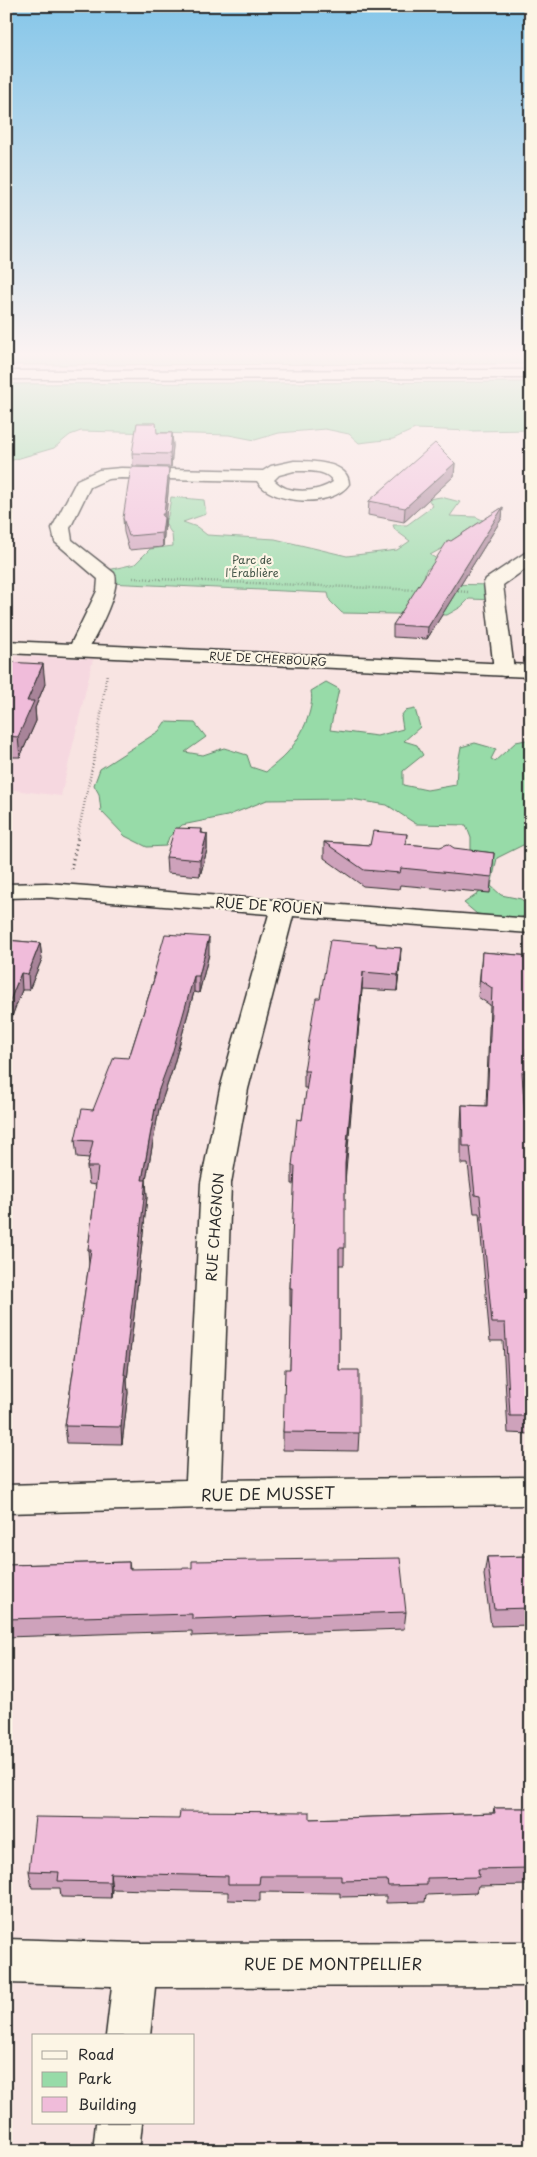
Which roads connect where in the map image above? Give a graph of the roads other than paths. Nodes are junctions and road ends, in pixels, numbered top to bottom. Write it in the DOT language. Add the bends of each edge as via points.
graph roads {
  1 [pos="267,476"];
  2 [pos="531,558"];
  3 [pos="6,647"];
  4 [pos="78,650"];
  5 [pos="504,670"];
  6 [pos="531,671"];
  7 [pos="6,891"];
  8 [pos="282,907"];
  9 [pos="531,926"];
  10 [pos="531,1491"];
  11 [pos="203,1494"];
  12 [pos="6,1499"];
  13 [pos="6,1961"];
  14 [pos="136,1964"];
  15 [pos="531,1964"];
  16 [pos="128,2034"];
  17 [pos="119,2124"];
  18 [pos="116,2151"];
  1 -- 4 [label="main road" via="121,473 105,474 83,484 61,528 64,542 107,577 106,591"];
  2 -- 5 [label="main road" via="493,583"];
  3 -- 4 [label="main road, RUE DE CHERBOURG"];
  4 -- 5 [label="main road, RUE DE CHERBOURG"];
  5 -- 6 [label="main road, RUE DE CHERBOURG"];
  7 -- 8 [label="main road, RUE DE ROUEN" via="66,891"];
  8 -- 9 [label="main road, RUE DE ROUEN"];
  8 -- 11 [label="main road, RUE CHAGNON" via="234,1088 216,1183"];
  10 -- 11 [label="main road, RUE DE MUSSET"];
  11 -- 12 [label="main road, RUE DE MUSSET"];
  13 -- 14 [label="main road, RUE DE MONTPELLIER"];
  14 -- 15 [label="main road, RUE DE MONTPELLIER"];
  14 -- 16 [label="main road"];
  17 -- 18 [label="main road"];
}
